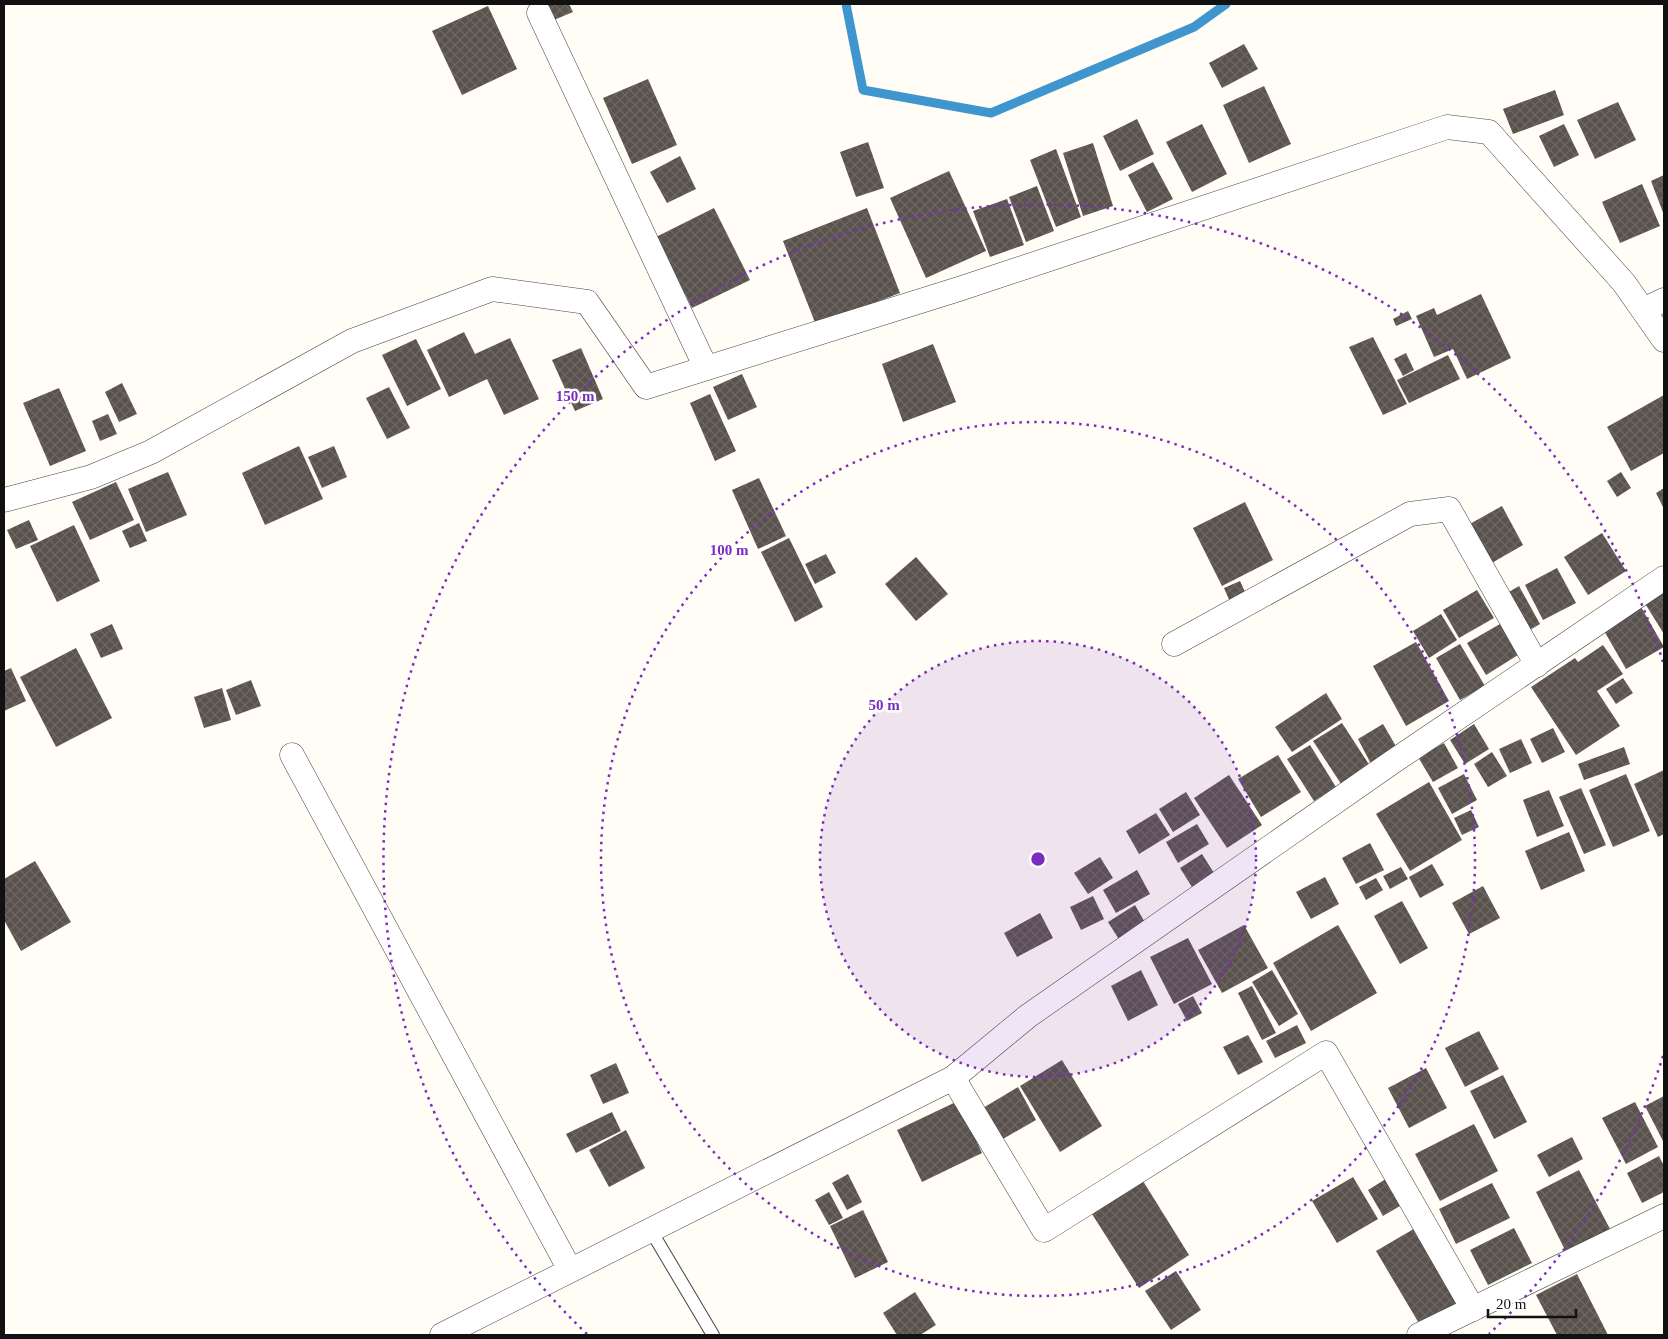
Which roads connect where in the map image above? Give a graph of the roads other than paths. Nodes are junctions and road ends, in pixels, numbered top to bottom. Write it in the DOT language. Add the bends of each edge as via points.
graph roads {
  1 [pos="539,14"];
  2 [pos="1664,300"];
  3 [pos="1643,310"];
  4 [pos="1664,340"];
  5 [pos="706,368"];
  6 [pos="4,500"];
  7 [pos="1664,578"];
  8 [pos="1174,644"];
  9 [pos="1537,665"];
  10 [pos="292,755"];
  11 [pos="953,1078"];
  12 [pos="1664,1216"];
  13 [pos="650,1229"];
  14 [pos="570,1270"];
  15 [pos="1473,1309"];
  16 [pos="442,1335"];
  17 [pos="713,1335"];
  18 [pos="1419,1335"];
  1 -- 5 [label="street"];
  2 -- 3 [label="street"];
  3 -- 4 [label="street"];
  3 -- 5 [label="street" via="1624,283 1489,132 1447,127 959,289"];
  5 -- 6 [label="street" via="646,387 587,302 492,289 352,341 151,452 91,476"];
  7 -- 9 [label="street"];
  8 -- 9 [label="street" via="1410,514 1450,509"];
  9 -- 11 [label="street" via="1028,1016"];
  10 -- 14 [label="street"];
  11 -- 13 [label="street"];
  11 -- 15 [label="street" via="1044,1230 1326,1054"];
  12 -- 15 [label="street"];
  13 -- 14 [label="street"];
  13 -- 17 [label="lane"];
  14 -- 16 [label="street"];
  15 -- 18 [label="street"];
}
